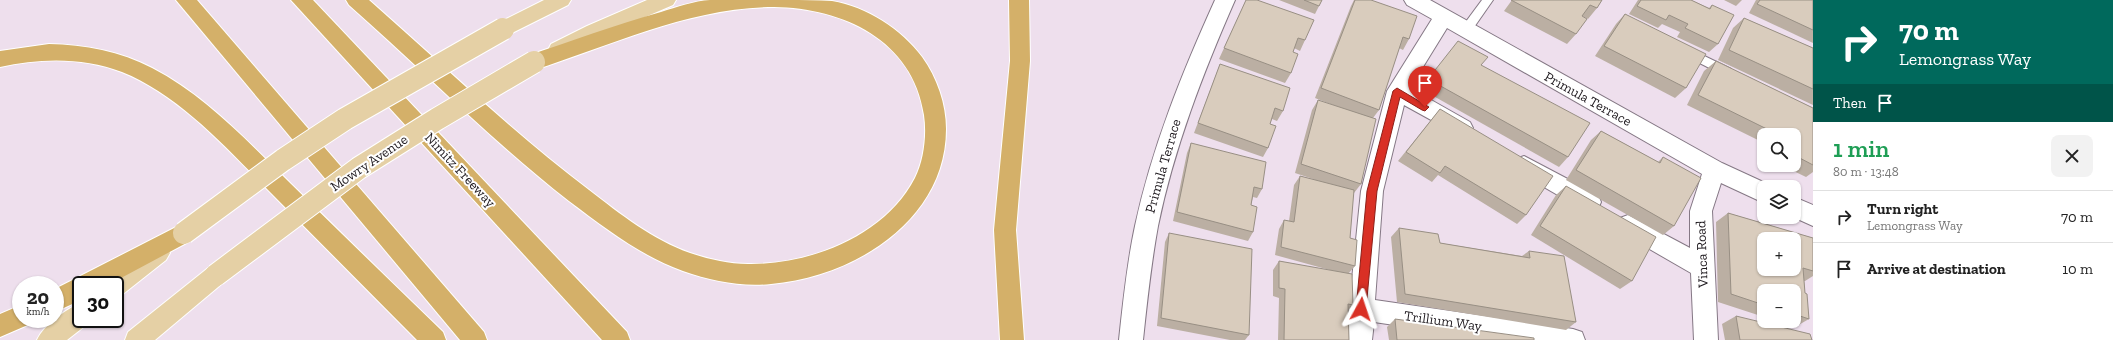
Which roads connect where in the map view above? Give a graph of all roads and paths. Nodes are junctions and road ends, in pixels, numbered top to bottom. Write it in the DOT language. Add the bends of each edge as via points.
graph roads {
  1 [pos="186,0"];
  2 [pos="301,0"];
  3 [pos="356,0"];
  4 [pos="561,0"];
  5 [pos="666,0"];
  6 [pos="1019,0"];
  7 [pos="1225,0"];
  8 [pos="1414,0"];
  9 [pos="1488,0"];
  10 [pos="1444,17"];
  11 [pos="1466,30"];
  12 [pos="1683,49"];
  13 [pos="0,59"];
  14 [pos="534,62"];
  15 [pos="1738,78"];
  16 [pos="1397,91"];
  17 [pos="1480,139"];
  18 [pos="1508,155"];
  19 [pos="1714,170"];
  20 [pos="1757,190"];
  21 [pos="1801,211"];
  22 [pos="1813,216"];
  23 [pos="184,232"];
  24 [pos="1702,267"];
  25 [pos="103,276"];
  26 [pos="124,279"];
  27 [pos="1361,309"];
  28 [pos="12,320"];
  29 [pos="72,322"];
  30 [pos="0,326"];
  31 [pos="50,340"];
  32 [pos="137,340"];
  33 [pos="434,340"];
  34 [pos="475,340"];
  35 [pos="618,340"];
  36 [pos="1012,340"];
  37 [pos="1131,340"];
  38 [pos="1360,340"];
  39 [pos="1573,340"];
  40 [pos="1706,340"];
  1 -- 34 [label="highway"];
  2 -- 35 [label="highway, Nimitz Freeway"];
  3 -- 14 [label="highway" via="574,193 645,242 680,260 714,270 749,275 784,272 822,263 856,247 887,228 910,204 926,181 934,154 938,130 934,106 926,82 913,60 894,38 868,22 837,9 806,2 773,0 707,7"];
  4 -- 23 [label="main road, bridge" via="424,72 344,120 259,177"];
  5 -- 14 [label="main road, Mowry Avenue" via="594,31"];
  6 -- 36 [label="highway" via="1020,68 1005,230"];
  7 -- 37 [label="street, Primula Terrace" via="1201,52 1176,119 1149,212"];
  8 -- 10 [label="street, Primula Terrace"];
  9 -- 11 [label="lane"];
  10 -- 11 [label="street, Primula Terrace"];
  10 -- 16 [label="street"];
  11 -- 19 [label="street, Primula Terrace"];
  12 -- 15 [label="lane"];
  13 -- 33 [label="highway" via="14,55 61,52 99,56 132,67 193,105 225,133"];
  14 -- 32 [label="main road, Mowry Avenue, bridge" via="379,155 301,209"];
  16 -- 17 [label="street"];
  16 -- 27 [label="street" via="1372,191"];
  18 -- 24 [label="street"];
  19 -- 20 [label="street, Primula Terrace"];
  19 -- 24 [label="street, Vinca Road" via="1701,211"];
  21 -- 22 [label="street"];
  23 -- 25 [label="highway"];
  23 -- 26 [label="main road"];
  24 -- 40 [label="street, Vinca Road"];
  27 -- 38 [label="street"];
  27 -- 39 [label="street, Trillium Way"];
  28 -- 30 [label="highway"];
  29 -- 31 [label="main road"];
}
